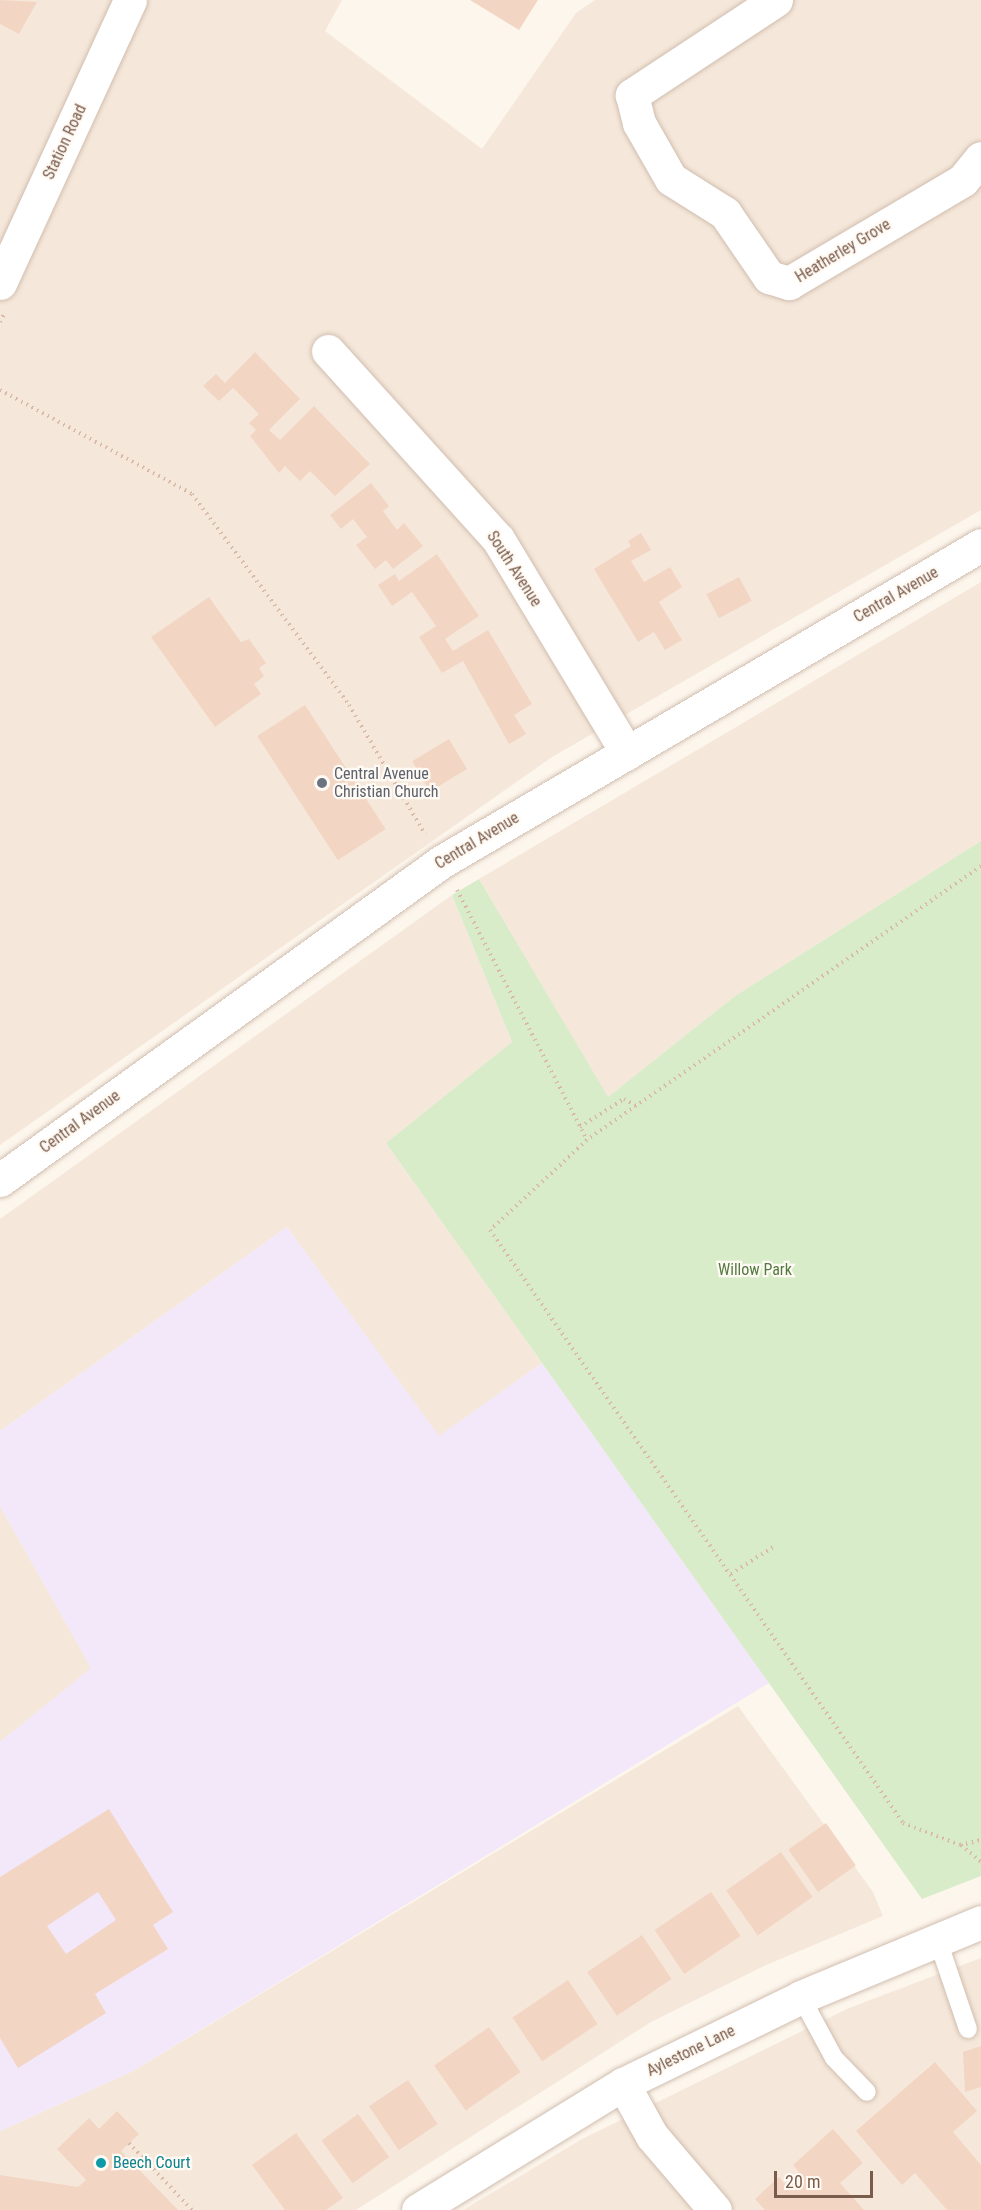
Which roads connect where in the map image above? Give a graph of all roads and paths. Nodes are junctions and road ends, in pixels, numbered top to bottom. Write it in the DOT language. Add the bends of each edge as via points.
graph roads {
  1 [pos="130,0"];
  2 [pos="776,0"];
  3 [pos="981,158"];
  4 [pos="0,283"];
  5 [pos="328,351"];
  6 [pos="0,390"];
  7 [pos="981,545"];
  8 [pos="627,753"];
  9 [pos="441,862"];
  10 [pos="981,866"];
  11 [pos="636,1106"];
  12 [pos="580,1127"];
  13 [pos="587,1140"];
  14 [pos="0,1180"];
  15 [pos="775,1546"];
  16 [pos="731,1574"];
  17 [pos="981,1840"];
  18 [pos="960,1845"];
  19 [pos="981,1862"];
  20 [pos="981,1922"];
  21 [pos="938,1941"];
  22 [pos="801,1997"];
  23 [pos="968,2029"];
  24 [pos="623,2084"];
  25 [pos="867,2092"];
  26 [pos="129,2143"];
  27 [pos="192,2210"];
  28 [pos="418,2210"];
  29 [pos="716,2210"];
  1 -- 4 [label="street, Station Road"];
  2 -- 3 [label="street, Heatherley Grove" via="633,95 639,123 670,179 725,213 769,277 789,283 963,180"];
  5 -- 8 [label="street, South Avenue" via="498,539"];
  6 -- 9 [label="path" via="192,494 349,705"];
  7 -- 8 [label="street, Central Avenue"];
  8 -- 9 [label="street, Central Avenue"];
  9 -- 12 [label="path"];
  9 -- 14 [label="street, Central Avenue"];
  10 -- 11 [label="path"];
  11 -- 12 [label="path" via="624,1099"];
  11 -- 13 [label="path"];
  12 -- 13 [label="path"];
  13 -- 16 [label="path" via="490,1230"];
  15 -- 16 [label="path"];
  16 -- 18 [label="path" via="903,1823"];
  17 -- 18 [label="path"];
  18 -- 19 [label="path"];
  20 -- 21 [label="street, Aylestone Lane"];
  21 -- 22 [label="street, Aylestone Lane"];
  21 -- 23 [label="lane"];
  22 -- 24 [label="street, Aylestone Lane"];
  22 -- 25 [label="lane" via="834,2058"];
  24 -- 28 [label="street, Aylestone Lane"];
  24 -- 29 [label="street" via="652,2136"];
  26 -- 27 [label="path"];
}
